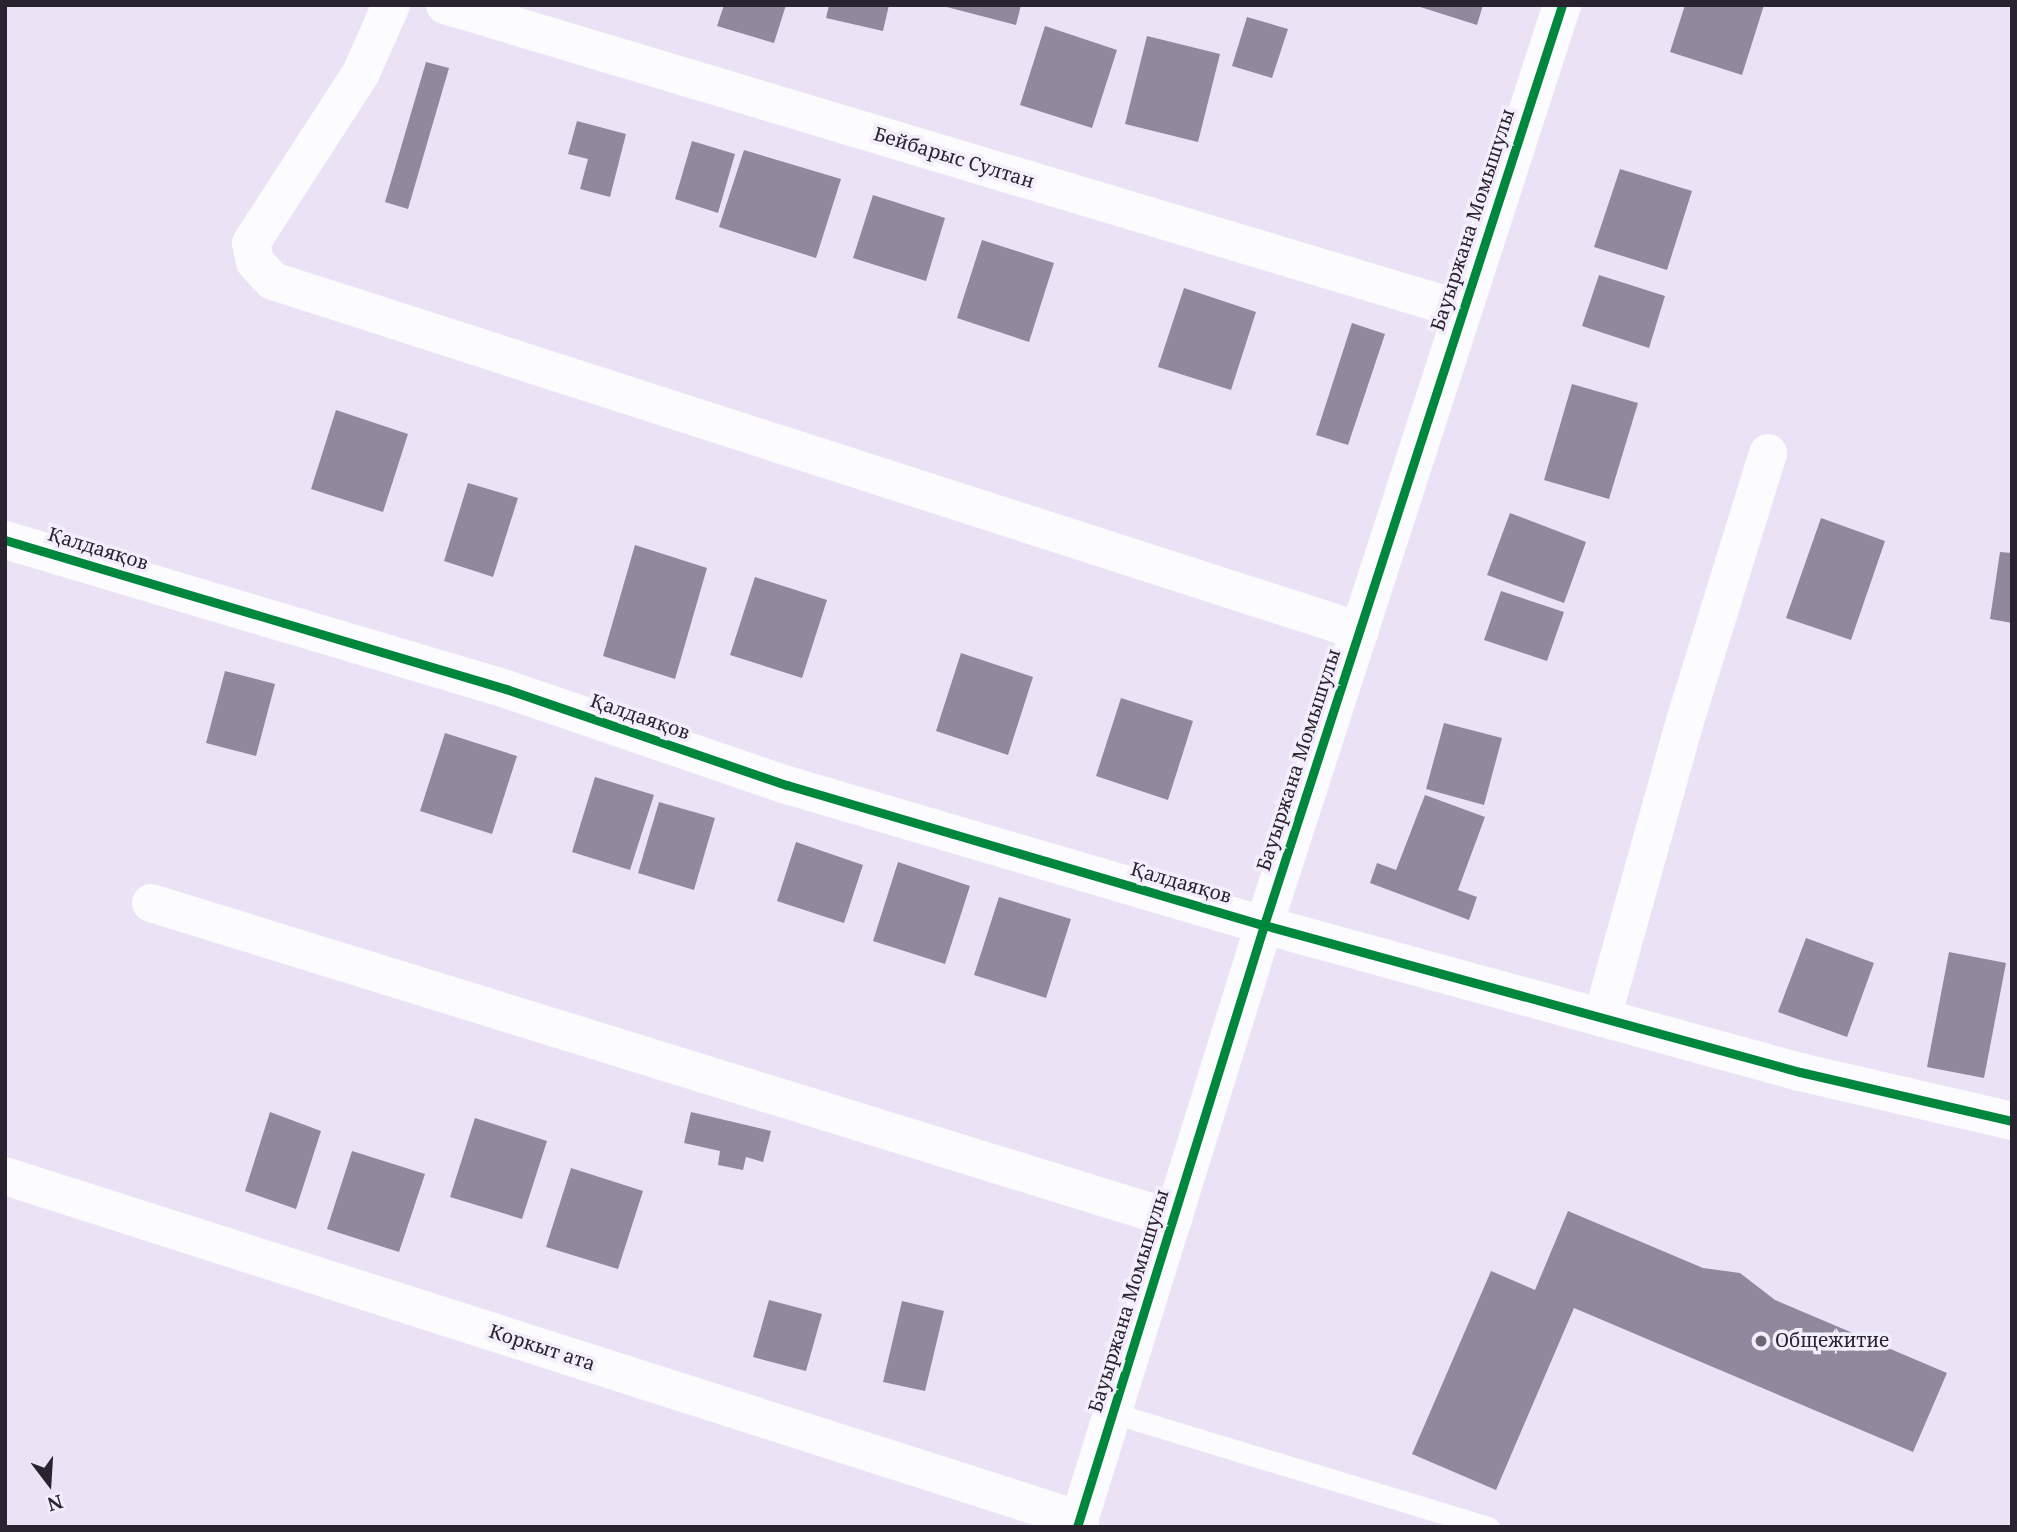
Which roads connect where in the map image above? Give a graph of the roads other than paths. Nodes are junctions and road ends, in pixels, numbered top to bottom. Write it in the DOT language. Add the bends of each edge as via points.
graph roads {
  1 [pos="391,5"];
  2 [pos="445,5"];
  3 [pos="1562,5"];
  4 [pos="1462,310"];
  5 [pos="1768,453"];
  6 [pos="5,540"];
  7 [pos="1360,631"];
  8 [pos="151,903"];
  9 [pos="1264,925"];
  10 [pos="1602,1018"];
  11 [pos="2012,1121"];
  12 [pos="5,1176"];
  13 [pos="1173,1219"];
  14 [pos="1113,1413"];
  15 [pos="1078,1523"];
  16 [pos="1489,1527"];
  1 -- 7 [label="street" via="361,73 251,243 255,262 273,281 451,334"];
  2 -- 4 [label="street, Бейбарыс Султан"];
  3 -- 4 [label="street, Бауыржана Момышулы"];
  4 -- 7 [label="street, Бауыржана Момышулы"];
  5 -- 10 [label="street" via="1682,731"];
  6 -- 9 [label="street, Қалдаяқов" via="506,689 787,785"];
  7 -- 9 [label="street, Бауыржана Момышулы"];
  8 -- 13 [label="street"];
  9 -- 10 [label="street, Қалдаяқов"];
  9 -- 13 [label="street, Бауыржана Момышулы"];
  10 -- 11 [label="street, Қалдаяқов" via="1800,1072"];
  12 -- 15 [label="street, Коркыт ата"];
  13 -- 14 [label="street, Бауыржана Момышулы"];
  14 -- 15 [label="street, Бауыржана Момышулы"];
  14 -- 16 [label="lane"];
}
